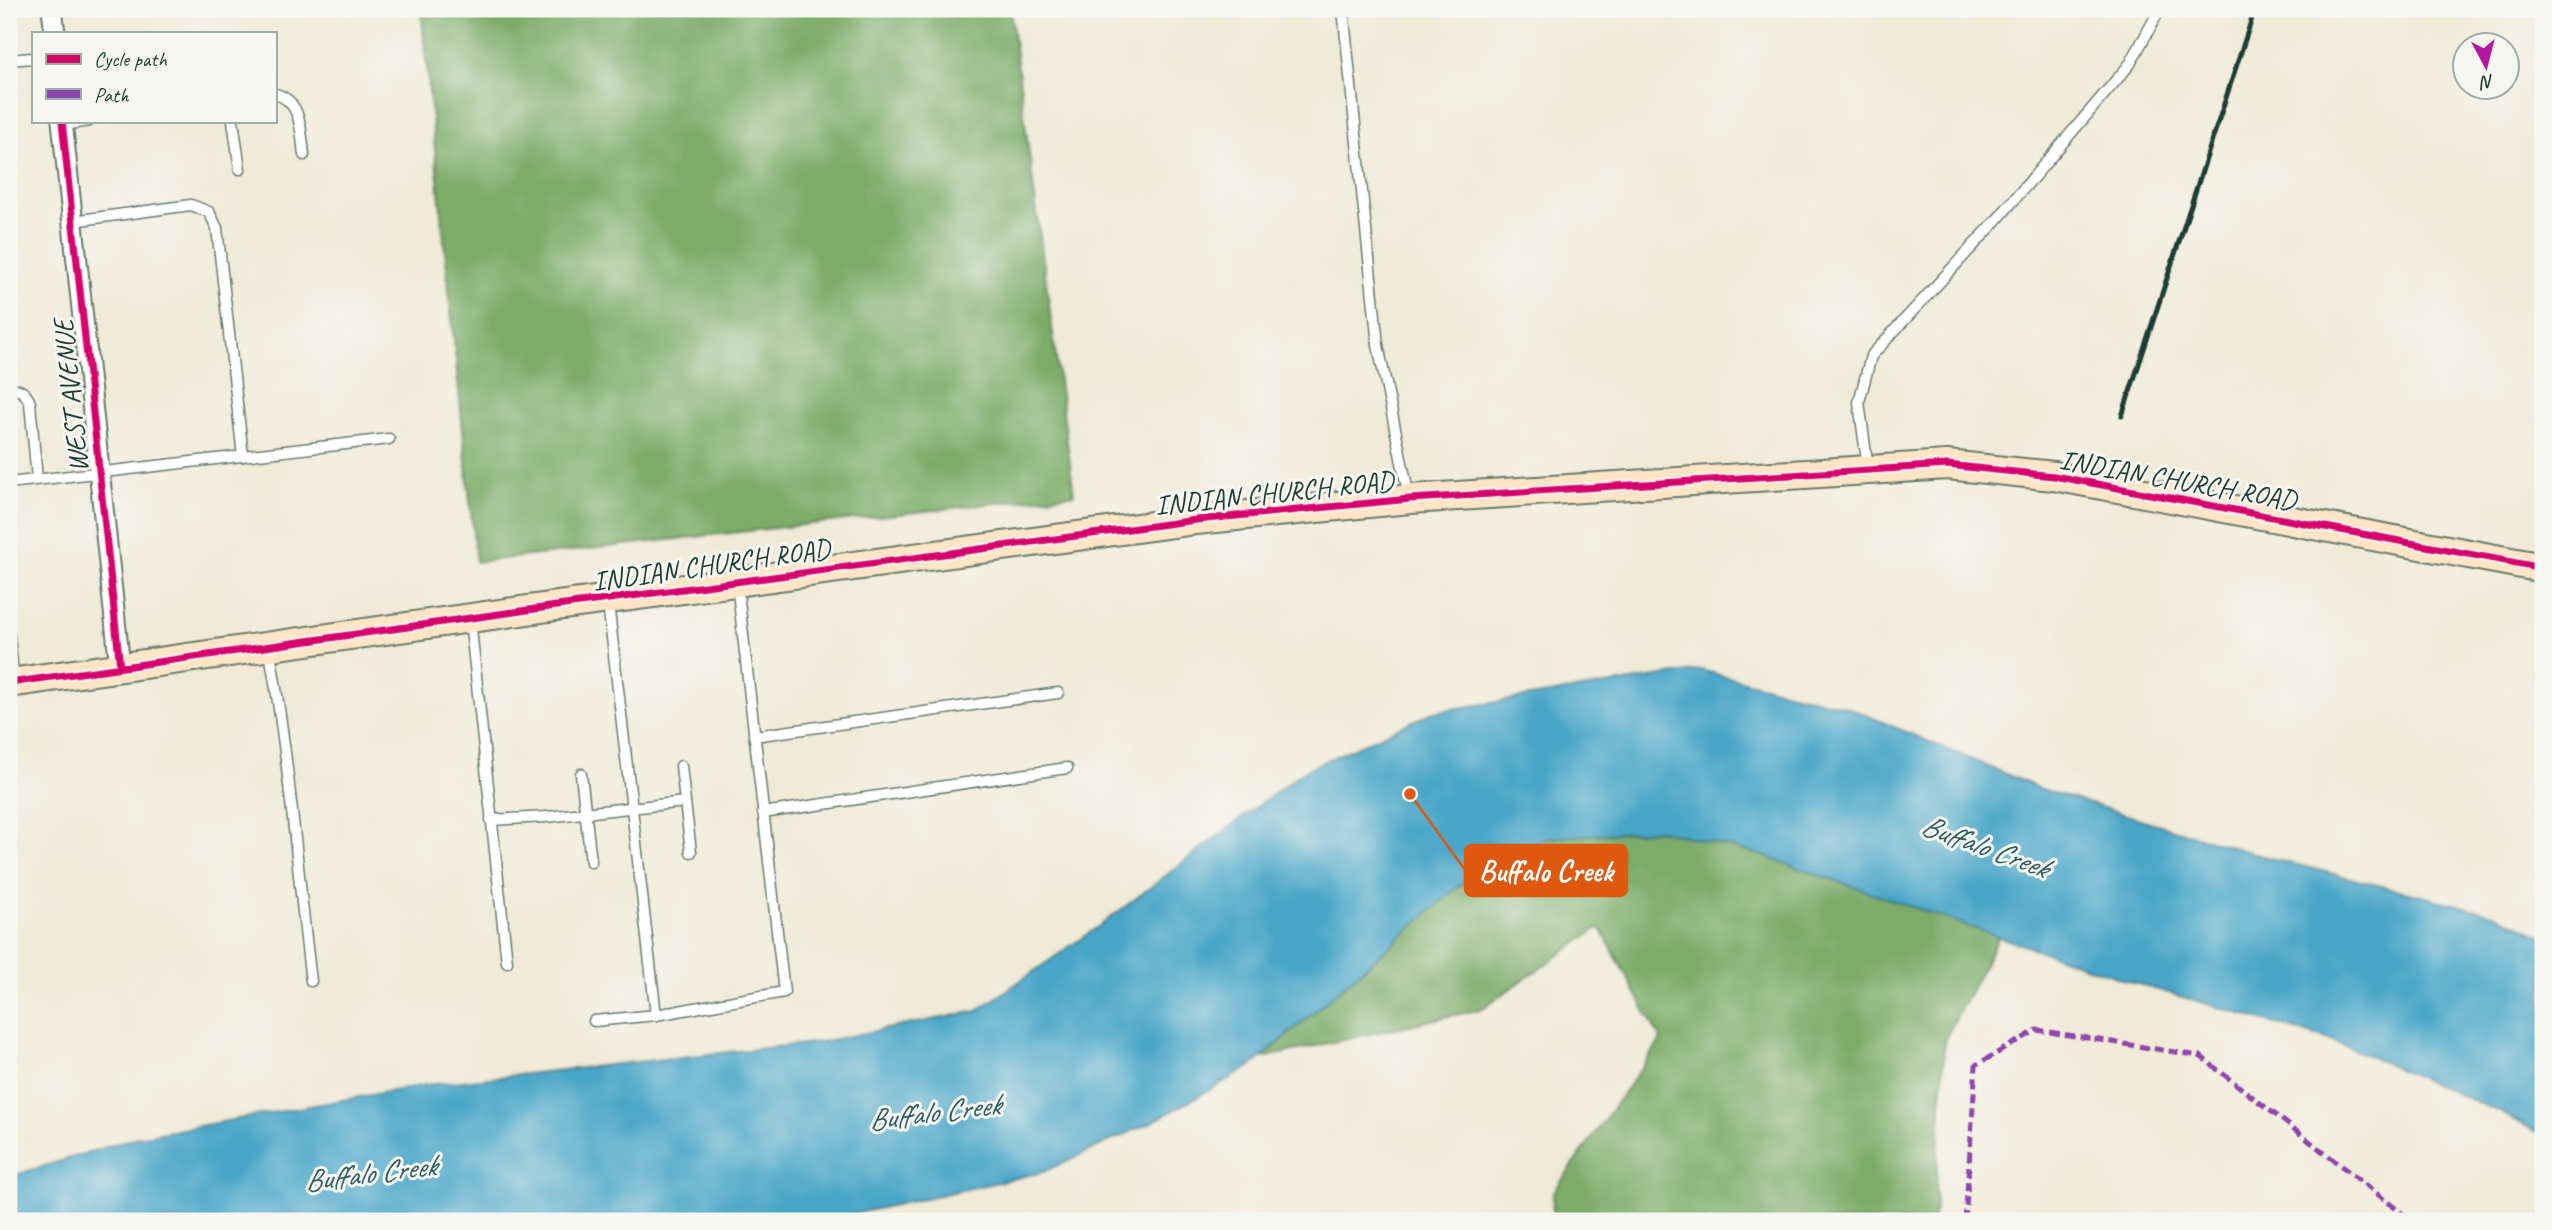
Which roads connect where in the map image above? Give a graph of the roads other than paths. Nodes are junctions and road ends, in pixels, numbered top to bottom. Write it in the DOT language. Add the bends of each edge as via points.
graph roads {
  1 [pos="52,9"];
  2 [pos="1343,9"];
  3 [pos="2160,9"];
  4 [pos="55,32"];
  5 [pos="32,58"];
  6 [pos="9,60"];
  7 [pos="276,94"];
  8 [pos="233,122"];
  9 [pos="62,123"];
  10 [pos="304,155"];
  11 [pos="240,169"];
  12 [pos="73,220"];
  13 [pos="9,388"];
  14 [pos="389,439"];
  15 [pos="243,456"];
  16 [pos="1868,469"];
  17 [pos="100,474"];
  18 [pos="37,480"];
  19 [pos="9,483"];
  20 [pos="1410,499"];
  21 [pos="2543,568"];
  22 [pos="736,582"];
  23 [pos="608,599"];
  24 [pos="470,619"];
  25 [pos="9,636"];
  26 [pos="269,647"];
  27 [pos="120,667"];
  28 [pos="11,682"];
  29 [pos="1058,693"];
  30 [pos="754,736"];
  31 [pos="681,766"];
  32 [pos="1067,768"];
  33 [pos="581,774"];
  34 [pos="685,802"];
  35 [pos="631,807"];
  36 [pos="586,811"];
  37 [pos="763,813"];
  38 [pos="491,820"];
  39 [pos="691,852"];
  40 [pos="591,862"];
  41 [pos="507,962"];
  42 [pos="311,981"];
  43 [pos="656,1015"];
  44 [pos="594,1021"];
  1 -- 4 [label="street"];
  2 -- 20 [label="lane" via="1378,345"];
  3 -- 16 [label="lane" via="2130,64 1996,221 1871,356 1859,402"];
  5 -- 6 [label="lane"];
  7 -- 10 [label="lane" via="292,103 298,114"];
  8 -- 11 [label="lane"];
  9 -- 12 [label="street, WEST AVENUE"];
  12 -- 15 [label="lane" via="191,205 209,212 217,228"];
  12 -- 17 [label="street, WEST AVENUE"];
  13 -- 18 [label="lane" via="21,390 30,403"];
  14 -- 15 [label="lane"];
  15 -- 17 [label="lane"];
  16 -- 20 [label="street, INDIAN CHURCH ROAD"];
  16 -- 21 [label="street, INDIAN CHURCH ROAD" via="1947,465 2054,476"];
  17 -- 18 [label="lane"];
  17 -- 27 [label="street, WEST AVENUE"];
  18 -- 19 [label="lane"];
  20 -- 22 [label="street, INDIAN CHURCH ROAD" via="1196,520"];
  22 -- 23 [label="street, INDIAN CHURCH ROAD"];
  22 -- 30 [label="lane"];
  23 -- 24 [label="street, INDIAN CHURCH ROAD"];
  23 -- 35 [label="lane"];
  24 -- 26 [label="street, INDIAN CHURCH ROAD"];
  24 -- 38 [label="lane"];
  25 -- 28 [label="lane"];
  26 -- 27 [label="street, INDIAN CHURCH ROAD"];
  26 -- 42 [label="lane" via="286,751"];
  27 -- 28 [label="street, INDIAN CHURCH ROAD"];
  29 -- 30 [label="lane"];
  30 -- 37 [label="lane"];
  31 -- 34 [label="lane"];
  32 -- 37 [label="lane"];
  33 -- 36 [label="lane"];
  34 -- 35 [label="lane"];
  34 -- 39 [label="lane"];
  35 -- 36 [label="lane"];
  35 -- 43 [label="lane"];
  36 -- 38 [label="lane"];
  36 -- 40 [label="lane"];
  37 -- 43 [label="lane" via="784,992"];
  38 -- 41 [label="lane"];
  43 -- 44 [label="lane"];
}
